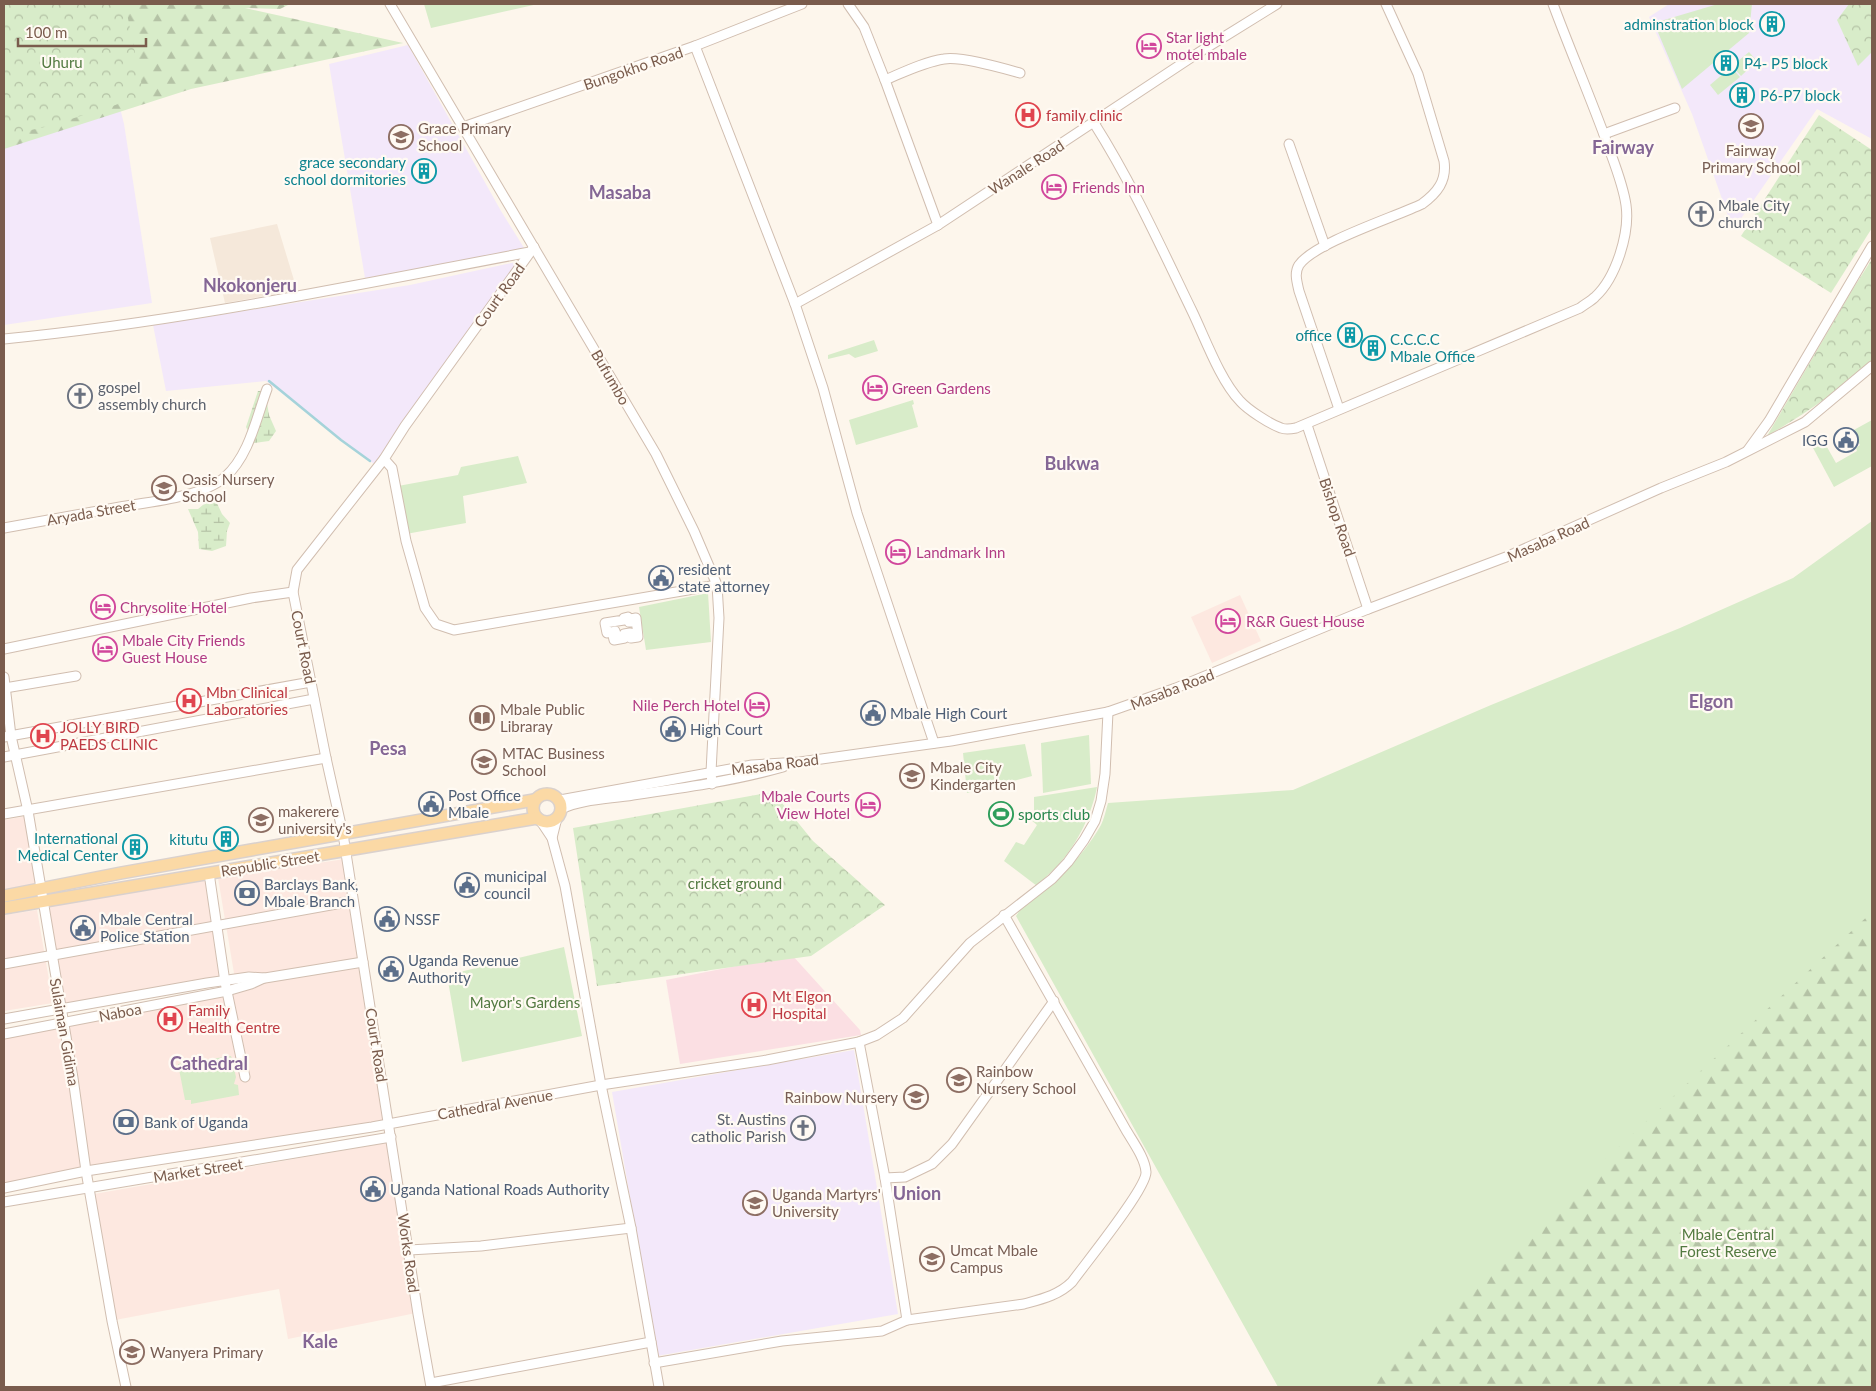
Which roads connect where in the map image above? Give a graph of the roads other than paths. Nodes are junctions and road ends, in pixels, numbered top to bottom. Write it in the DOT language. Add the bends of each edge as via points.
graph roads {
  1 [pos="390,4"];
  2 [pos="802,4"];
  3 [pos="848,4"];
  4 [pos="1277,4"];
  5 [pos="1386,4"];
  6 [pos="1553,4"];
  7 [pos="695,46"];
  8 [pos="1020,73"];
  9 [pos="885,80"];
  10 [pos="1675,108"];
  11 [pos="1094,123"];
  12 [pos="463,127"];
  13 [pos="1604,134"];
  14 [pos="1289,144"];
  15 [pos="938,225"];
  16 [pos="1325,246"];
  17 [pos="1872,246"];
  18 [pos="532,250"];
  19 [pos="795,304"];
  20 [pos="4,339"];
  21 [pos="1872,366"];
  22 [pos="267,389"];
  23 [pos="1339,409"];
  24 [pos="1308,425"];
  25 [pos="1748,450"];
  26 [pos="384,459"];
  27 [pos="4,528"];
  28 [pos="717,585"];
  29 [pos="293,592"];
  30 [pos="1368,609"];
  31 [pos="638,637"];
  32 [pos="4,649"];
  33 [pos="76,676"];
  34 [pos="4,677"];
  35 [pos="311,682"];
  36 [pos="5,688"];
  37 [pos="314,699"];
  38 [pos="1108,712"];
  39 [pos="7,737"];
  40 [pos="934,743"];
  41 [pos="15,755"];
  42 [pos="4,757"];
  43 [pos="326,758"];
  44 [pos="800,762"];
  45 [pos="711,772"];
  46 [pos="712,784"];
  47 [pos="534,800"];
  48 [pos="560,809"];
  49 [pos="28,811"];
  50 [pos="4,814"];
  51 [pos="538,819"];
  52 [pos="343,834"];
  53 [pos="552,838"];
  54 [pos="345,852"];
  55 [pos="209,873"];
  56 [pos="41,889"];
  57 [pos="4,896"];
  58 [pos="353,900"];
  59 [pos="43,902"];
  60 [pos="4,908"];
  61 [pos="1004,915"];
  62 [pos="218,926"];
  63 [pos="52,956"];
  64 [pos="363,962"];
  65 [pos="4,964"];
  66 [pos="226,986"];
  67 [pos="1054,1001"];
  68 [pos="60,1008"];
  69 [pos="4,1019"];
  70 [pos="63,1023"];
  71 [pos="4,1034"];
  72 [pos="859,1042"];
  73 [pos="245,1077"];
  74 [pos="601,1085"];
  75 [pos="389,1120"];
  76 [pos="391,1137"];
  77 [pos="288,1139"];
  78 [pos="290,1154"];
  79 [pos="86,1171"];
  80 [pos="885,1178"];
  81 [pos="4,1188"];
  82 [pos="89,1188"];
  83 [pos="4,1202"];
  84 [pos="631,1228"];
  85 [pos="409,1250"];
  86 [pos="906,1320"];
  87 [pos="651,1342"];
  88 [pos="654,1363"];
  89 [pos="431,1385"];
  90 [pos="126,1387"];
  91 [pos="659,1387"];
  1 -- 12 [label="street, Bufumbo"];
  2 -- 7 [label="street, Bungokho Road"];
  3 -- 9 [label="street" via="864,27"];
  4 -- 11 [label="street, Wanale Road"];
  5 -- 16 [label="street" via="1418,74 1444,161 1445,175 1434,195 1422,204"];
  6 -- 13 [label="street"];
  7 -- 12 [label="street, Bungokho Road"];
  7 -- 19 [label="street"];
  8 -- 9 [label="street" via="946,58"];
  9 -- 15 [label="street"];
  10 -- 13 [label="street"];
  11 -- 15 [label="street, Wanale Road"];
  11 -- 24 [label="street" via="1142,206 1218,367 1234,394 1249,409 1280,428"];
  12 -- 18 [label="street, Bufumbo"];
  13 -- 23 [label="street" via="1626,206 1626,231 1619,258 1596,297 1580,308"];
  14 -- 16 [label="street"];
  15 -- 19 [label="street, Wanale Road"];
  16 -- 23 [label="street" via="1298,266 1296,275"];
  17 -- 25 [label="street"];
  18 -- 20 [label="street" via="150,321"];
  18 -- 26 [label="street, Court Road"];
  18 -- 28 [label="street, Bufumbo" via="656,454"];
  19 -- 40 [label="street" via="823,388 856,513"];
  21 -- 25 [label="street, Masaba Road" via="1806,422"];
  22 -- 27 [label="street, Aryada Street" via="247,444 235,466 214,485 178,496"];
  23 -- 24 [label="street"];
  24 -- 30 [label="street, Bishop Road"];
  25 -- 30 [label="street, Masaba Road" via="1506,557"];
  26 -- 28 [label="street" via="392,468 406,542 425,608 436,624 445,628 454,630"];
  26 -- 29 [label="street, Court Road" via="297,570"];
  28 -- 45 [label="street, Bufumbo" via="719,618"];
  29 -- 32 [label="street"];
  29 -- 35 [label="street, Court Road"];
  30 -- 38 [label="street, Masaba Road"];
  31 -- 31 [label="street" via="630,638 630,633 624,634 625,638 614,640 615,631 607,633 605,623 628,617 631,622 636,618"];
  33 -- 36 [label="street"];
  34 -- 36 [label="street, Sulaiman Gidima"];
  35 -- 37 [label="street, Court Road"];
  35 -- 39 [label="street"];
  36 -- 39 [label="street, Sulaiman Gidima"];
  37 -- 41 [label="street"];
  37 -- 43 [label="street, Court Road"];
  38 -- 40 [label="street, Masaba Road"];
  38 -- 61 [label="street, Cathedral Avenue" via="1105,774 1095,822 1068,862 1045,885"];
  39 -- 41 [label="street, Sulaiman Gidima"];
  40 -- 44 [label="street, Masaba Road"];
  41 -- 42 [label="street"];
  41 -- 49 [label="street, Sulaiman Gidima"];
  43 -- 49 [label="street"];
  43 -- 52 [label="street, Court Road"];
  44 -- 45 [label="street, Masaba Road"];
  44 -- 46 [label="street"];
  45 -- 46 [label="street, Bufumbo"];
  45 -- 48 [label="street, Masaba Road"];
  46 -- 48 [label="street"];
  47 -- 48 [label="main road" via="547,793 554,795"];
  47 -- 51 [label="main road" via="533,812"];
  47 -- 52 [label="main road, Republic Street"];
  48 -- 51 [label="main road" via="552,821"];
  48 -- 53 [label="street"];
  49 -- 50 [label="street"];
  49 -- 56 [label="street, Sulaiman Gidima"];
  51 -- 53 [label="street"];
  51 -- 54 [label="main road, Republic Street"];
  52 -- 54 [label="street, Court Road"];
  52 -- 56 [label="main road, Republic Street"];
  53 -- 74 [label="street" via="576,940"];
  54 -- 55 [label="main road, Republic Street"];
  54 -- 58 [label="street, Court Road"];
  55 -- 59 [label="main road, Republic Street"];
  55 -- 62 [label="street"];
  56 -- 57 [label="main road, Republic Street"];
  56 -- 59 [label="street, Sulaiman Gidima"];
  58 -- 62 [label="street"];
  58 -- 64 [label="street, Court Road"];
  59 -- 60 [label="main road, Republic Street"];
  59 -- 63 [label="street, Sulaiman Gidima"];
  61 -- 67 [label="street"];
  61 -- 72 [label="street, Cathedral Avenue" via="970,943 903,1018 877,1036"];
  62 -- 63 [label="street"];
  62 -- 66 [label="street"];
  63 -- 65 [label="street"];
  63 -- 68 [label="street, Sulaiman Gidima"];
  64 -- 66 [label="street, Naboa"];
  64 -- 75 [label="street, Court Road"];
  66 -- 68 [label="street, Naboa"];
  66 -- 70 [label="street, Naboa"];
  66 -- 73 [label="street"];
  67 -- 80 [label="street" via="952,1144 932,1164 906,1178"];
  67 -- 86 [label="street" via="1145,1166 1143,1183 1065,1289 1024,1304"];
  68 -- 69 [label="street, Naboa"];
  68 -- 70 [label="street, Sulaiman Gidima"];
  70 -- 71 [label="street, Naboa"];
  70 -- 79 [label="street, Sulaiman Gidima"];
  72 -- 74 [label="street, Cathedral Avenue"];
  72 -- 80 [label="street"];
  74 -- 75 [label="street, Cathedral Avenue"];
  74 -- 84 [label="street"];
  75 -- 76 [label="street, Works Road"];
  75 -- 77 [label="street, Market Street"];
  76 -- 78 [label="street, Market Street"];
  76 -- 85 [label="street, Works Road"];
  77 -- 78 [label="street"];
  77 -- 79 [label="street, Market Street"];
  78 -- 82 [label="street, Market Street"];
  79 -- 81 [label="street, Market Street"];
  79 -- 82 [label="street, Sulaiman Gidima"];
  80 -- 86 [label="street"];
  82 -- 83 [label="street, Market Street"];
  82 -- 90 [label="street, Sulaiman Gidima"];
  84 -- 85 [label="street" via="481,1246"];
  84 -- 87 [label="street"];
  85 -- 89 [label="street, Works Road"];
  86 -- 88 [label="street" via="882,1331 782,1341"];
  87 -- 88 [label="street"];
  87 -- 89 [label="street"];
  88 -- 91 [label="street"];
}
